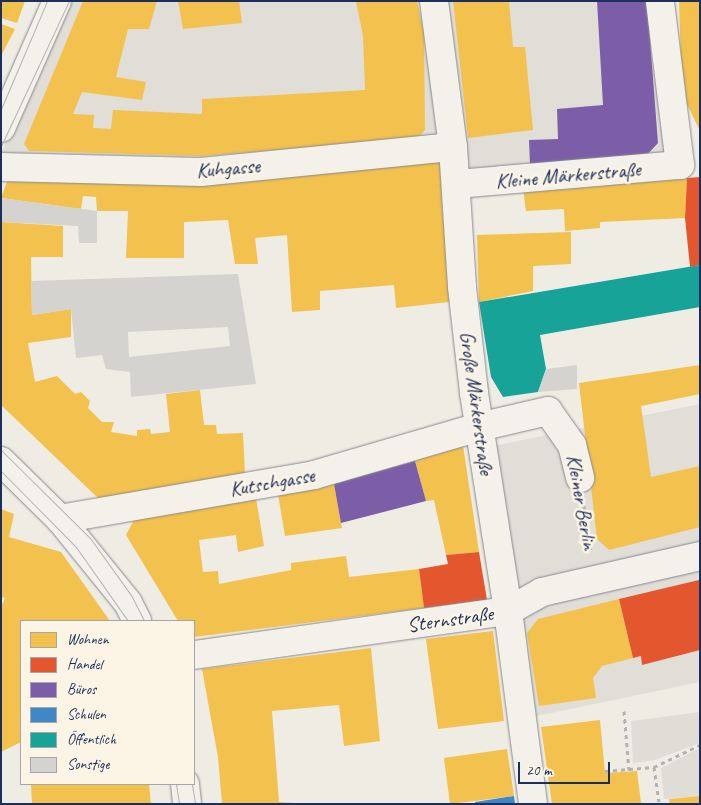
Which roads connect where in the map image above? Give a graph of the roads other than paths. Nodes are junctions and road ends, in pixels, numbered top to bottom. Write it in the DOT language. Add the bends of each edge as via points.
graph roads {
  1 [pos="57,1"];
  2 [pos="434,1"];
  3 [pos="660,1"];
  4 [pos="1,128"];
  5 [pos="454,147"];
  6 [pos="690,164"];
  7 [pos="1,167"];
  8 [pos="457,184"];
  9 [pos="479,427"];
  10 [pos="1,461"];
  11 [pos="580,478"];
  12 [pos="1,481"];
  13 [pos="28,488"];
  14 [pos="60,518"];
  15 [pos="700,556"];
  16 [pos="508,611"];
  17 [pos="136,620"];
  18 [pos="195,655"];
  19 [pos="185,785"];
  20 [pos="187,804"];
  21 [pos="533,804"];
  1 -- 4 [label="street"];
  2 -- 5 [label="street, Große Märkerstraße"];
  3 -- 6 [label="street, Kleine Märkerstraße"];
  5 -- 7 [label="street, Kuhgasse" via="201,172"];
  5 -- 8 [label="street, Große Märkerstraße"];
  6 -- 8 [label="street, Kleine Märkerstraße"];
  8 -- 9 [label="street, Große Märkerstraße" via="462,287"];
  9 -- 11 [label="street, Kleiner Berlin" via="548,411 572,445"];
  9 -- 14 [label="street, Kutschgasse" via="314,475"];
  9 -- 16 [label="street, Große Märkerstraße"];
  10 -- 13 [label="street"];
  12 -- 13 [label="street"];
  13 -- 14 [label="street"];
  14 -- 17 [label="street" via="128,603"];
  15 -- 16 [label="street, Sternstraße" via="542,592"];
  16 -- 18 [label="street, Sternstraße"];
  16 -- 21 [label="street, Große Märkerstraße"];
  19 -- 20 [label="street"];
}
